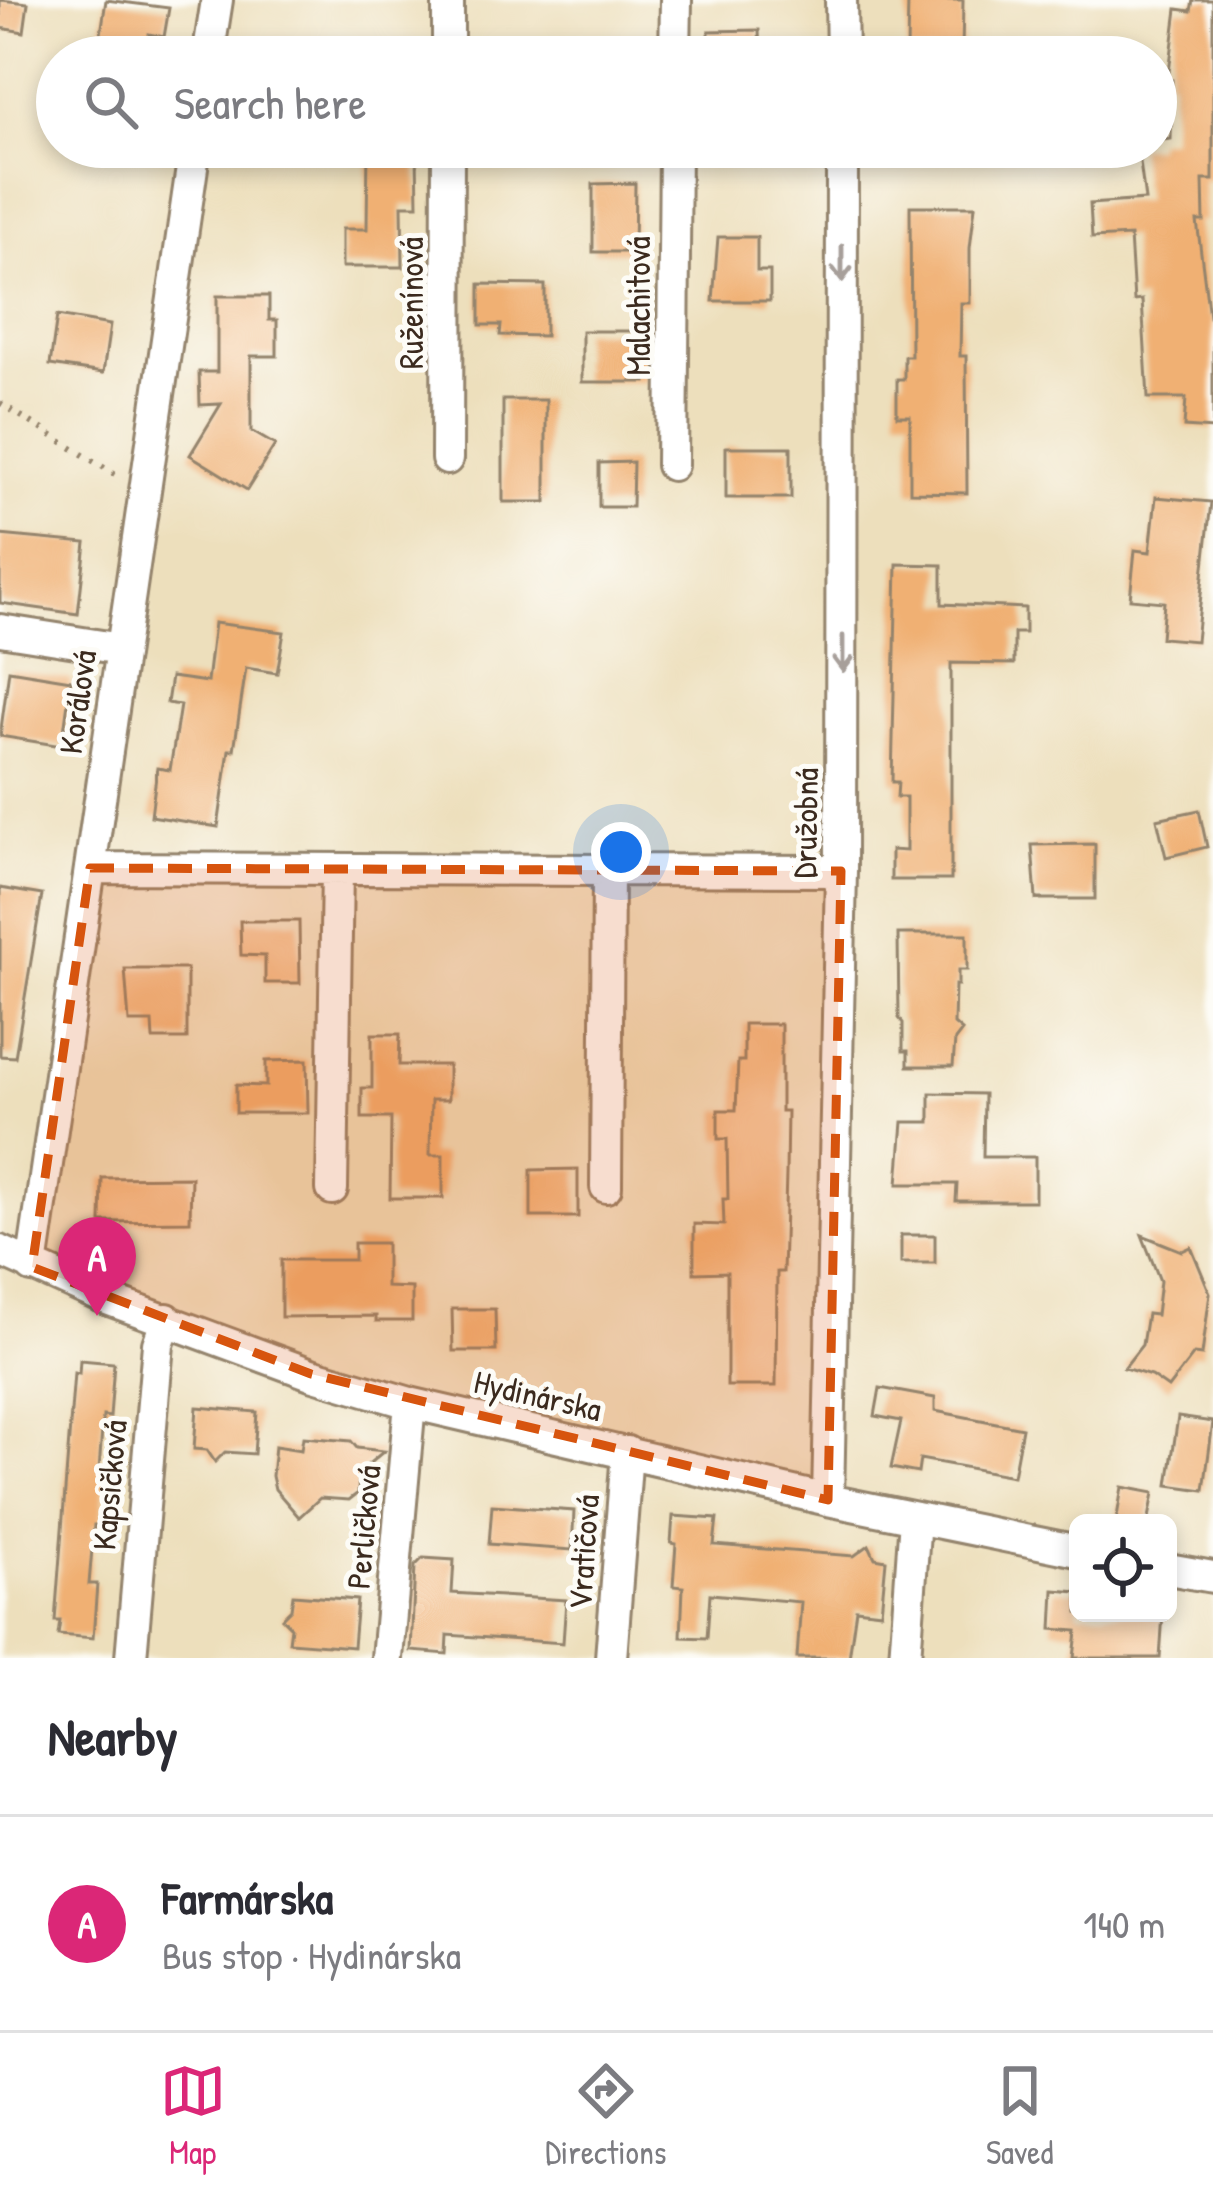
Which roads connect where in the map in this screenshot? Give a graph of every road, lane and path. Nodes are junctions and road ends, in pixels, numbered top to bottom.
1 (217, 0) edge
2 (448, 0) edge
3 (676, 0) edge
4 (842, 0) edge
5 (211, 36) edge
6 (448, 36) edge
7 (675, 36) edge
8 (842, 36) edge
9 (192, 168) edge
10 (448, 168) edge
11 (675, 168) edge
12 (842, 168) edge
13 (0, 403) edge
14 (447, 459) dead end
15 (672, 465) dead end
16 (143, 492) junction
17 (0, 631) edge
18 (121, 649) junction
19 (90, 868) junction
20 (337, 869) junction
21 (608, 869) junction
22 (841, 871) junction
23 (606, 1187) dead end
24 (332, 1189) dead end
25 (0, 1251) edge
26 (32, 1267) junction
27 (167, 1319) junction
28 (410, 1403) junction
29 (627, 1452) junction
30 (828, 1500) junction
31 (915, 1518) junction
32 (1069, 1549) edge
33 (1177, 1570) edge
34 (1213, 1576) edge
35 (130, 1658) edge
36 (387, 1658) edge
37 (611, 1658) edge
38 (905, 1658) edge

1 - 5 street
2 - 6 street
3 - 7 street
4 - 8 street
9 - 16 street, Korálová
10 - 14 street, Ruženínová
11 - 15 street, Malachitová
12 -> 22 street, Družobná
13 - 16 path
16 - 18 street, Korálová
17 - 18 street
18 - 19 street, Korálová
19 - 20 street
19 - 26 street, Korálová
20 - 21 street
20 - 24 street
21 - 22 street
21 - 23 street
22 - 30 street, Družobná
25 - 26 street, Hydinárska
26 - 27 street, Hydinárska
27 - 28 street, Hydinárska
27 - 35 street, Kapsičková
28 - 29 street, Hydinárska
28 - 36 street, Perličková
29 - 30 street, Hydinárska
29 - 37 street, Vratičová
30 - 31 street, Hydinárska
31 - 32 street, Hydinárska
31 - 38 street
33 - 34 street

